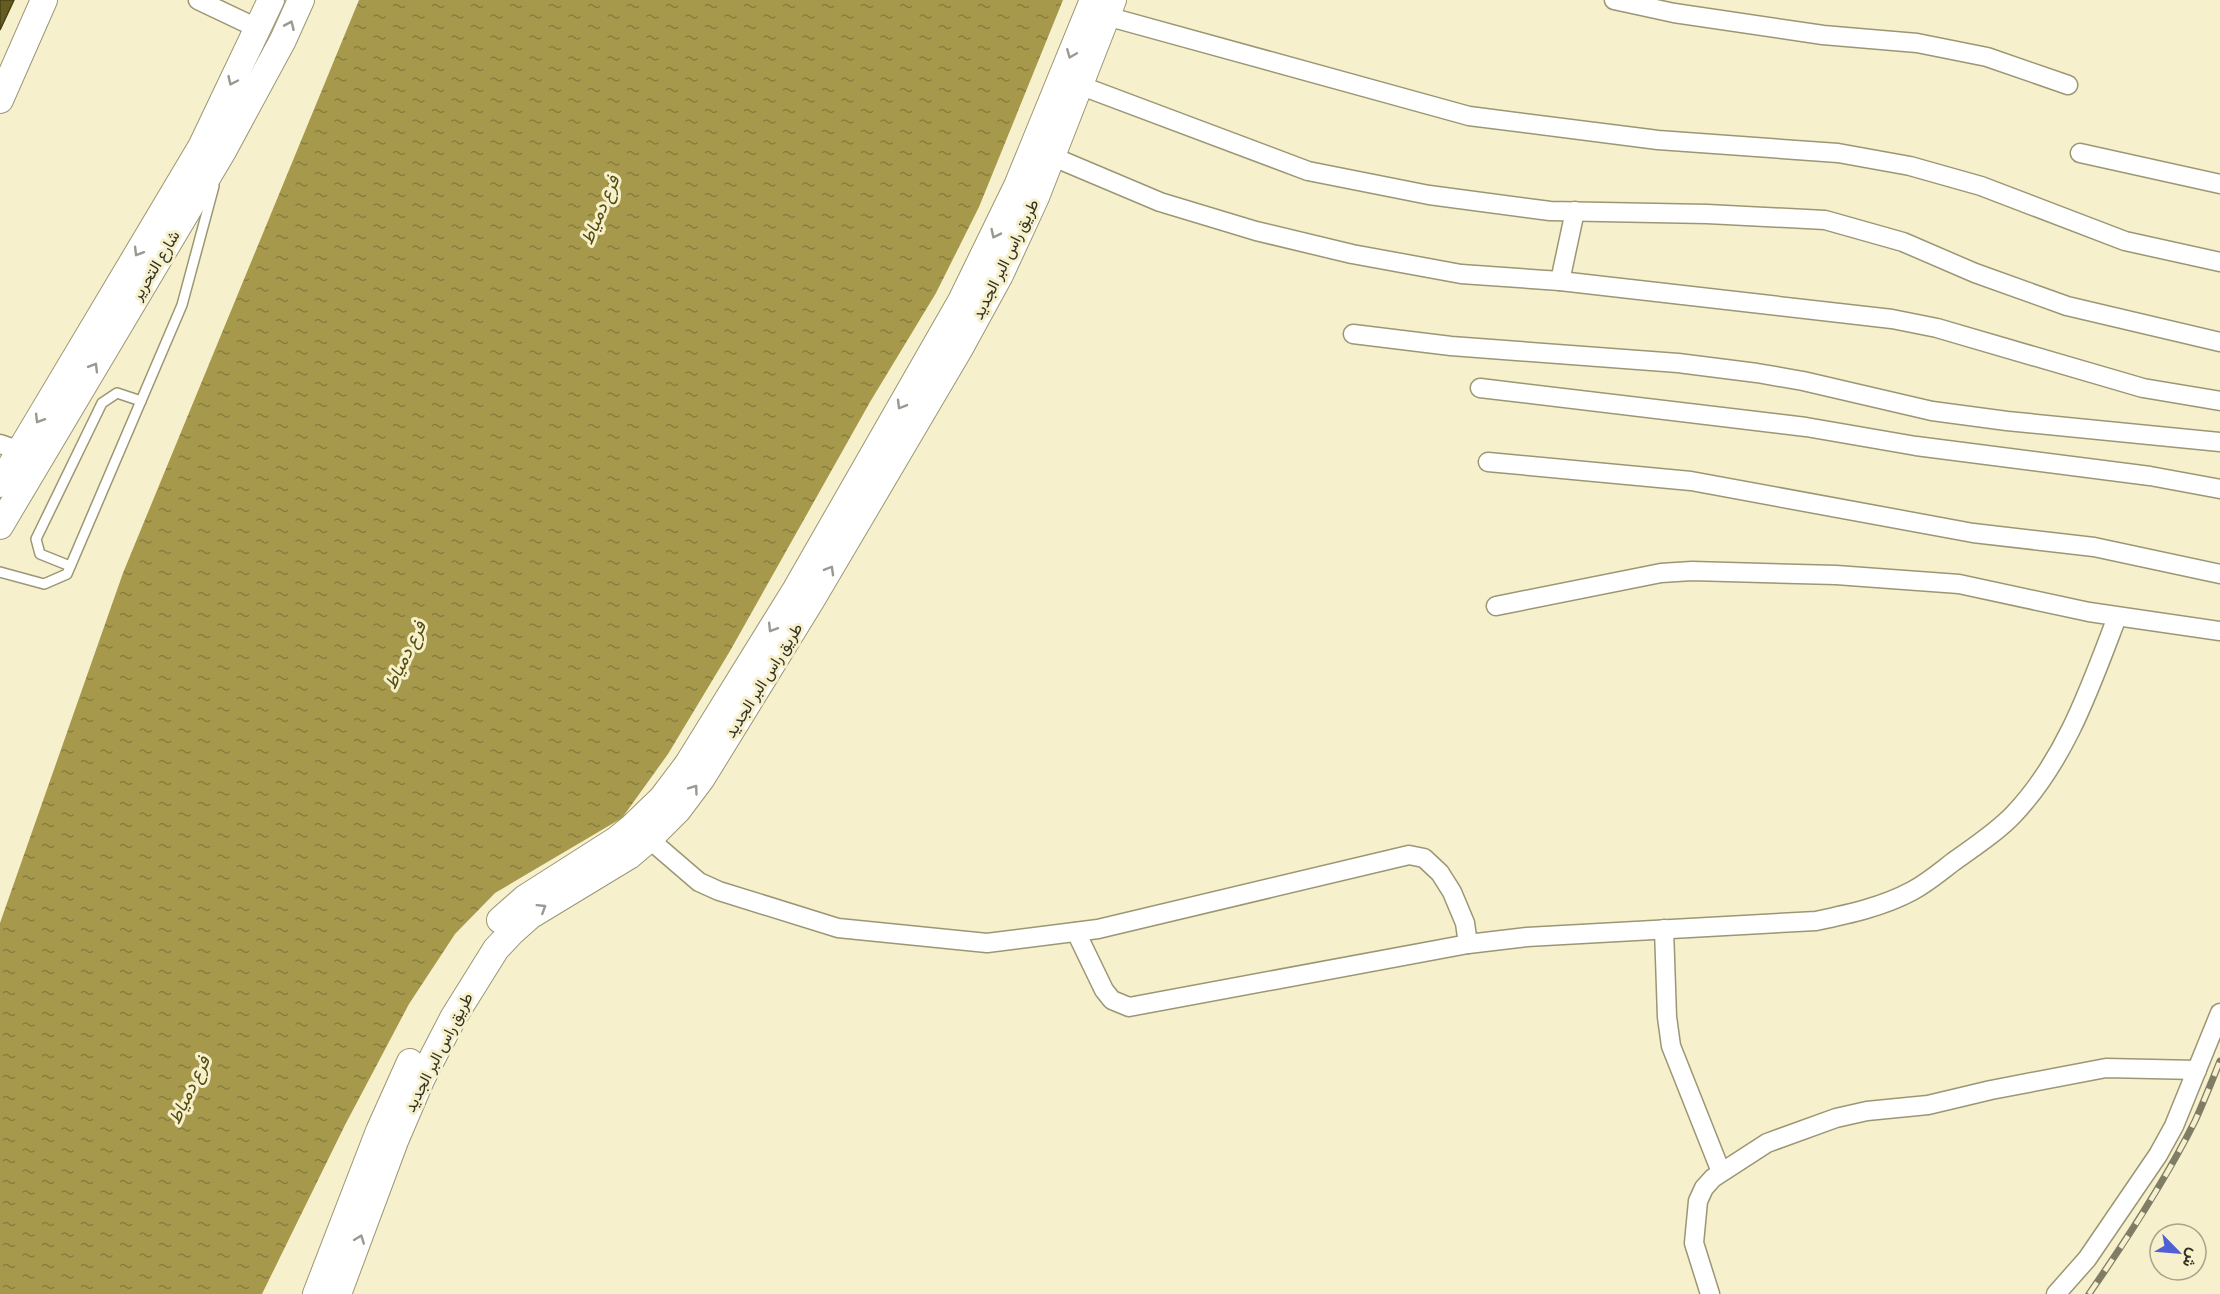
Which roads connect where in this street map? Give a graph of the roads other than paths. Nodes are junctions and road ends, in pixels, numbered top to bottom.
1 (44, 0) edge
2 (198, 0) edge
3 (271, 0) edge
4 (301, 0) edge
5 (1614, 0) edge
6 (1104, 6) edge
7 (257, 28) junction
8 (1079, 85) junction
9 (2068, 85) dead end
10 (0, 100) edge
11 (223, 151) junction
12 (2080, 153) dead end
13 (1051, 156) junction
14 (2220, 184) edge
15 (1575, 211) junction
16 (2220, 262) edge
17 (1560, 281) junction
18 (1353, 334) dead end
19 (2220, 342) edge
20 (1480, 388) dead end
21 (141, 401) junction
22 (2220, 401) edge
23 (2220, 442) edge
24 (10, 448) edge
25 (1488, 462) dead end
26 (0, 484) edge
27 (2220, 489) edge
28 (0, 526) edge
29 (70, 566) junction
30 (0, 573) edge
31 (2220, 574) edge
32 (803, 595) junction
33 (1496, 606) dead end
34 (2117, 617) junction
35 (2220, 631) edge
36 (650, 839) junction
37 (1664, 929) junction
38 (1076, 932) junction
39 (1468, 944) junction
40 (2220, 1013) edge
41 (2197, 1070) junction
42 (1721, 1172) junction
43 (361, 1208) junction
44 (316, 1294) edge
45 (339, 1294) edge
46 (1710, 1294) edge
47 (2056, 1294) edge

1 - 10 main road
2 - 7 street
3 - 7 main road, شارع التحرير
11 -> 4 main road, شارع التحرير
5 - 9 street
6 - 8 main road, طريق راس البر الجديد
6 - 16 street
6 -> 32 main road, طريق راس البر الجديد
7 -> 24 main road, شارع التحرير
8 - 13 main road, طريق راس البر الجديد
8 - 15 street
11 - 21 lane
28 -> 11 main road, شارع التحرير
12 - 14 street
13 - 17 street
32 -> 13 main road, طريق راس البر الجديد
15 - 17 street
15 - 19 street
17 - 22 street
18 - 23 street
20 - 27 street
21 - 29 lane
21 - 29 lane
24 - 26 main road, شارع التحرير
25 - 31 street
29 - 30 lane
36 -> 32 main road, طريق راس البر الجديد
32 -> 43 main road, طريق راس البر الجديد
33 - 34 street
34 - 35 street
34 - 37 street
36 - 38 street
43 -> 36 main road, طريق راس البر الجديد
37 - 39 street
37 - 42 street
38 - 39 street
38 - 39 street
40 - 41 street
41 - 42 street
41 - 47 street
42 - 46 street
43 - 44 main road, طريق راس البر الجديد
45 -> 43 main road, طريق راس البر الجديد

